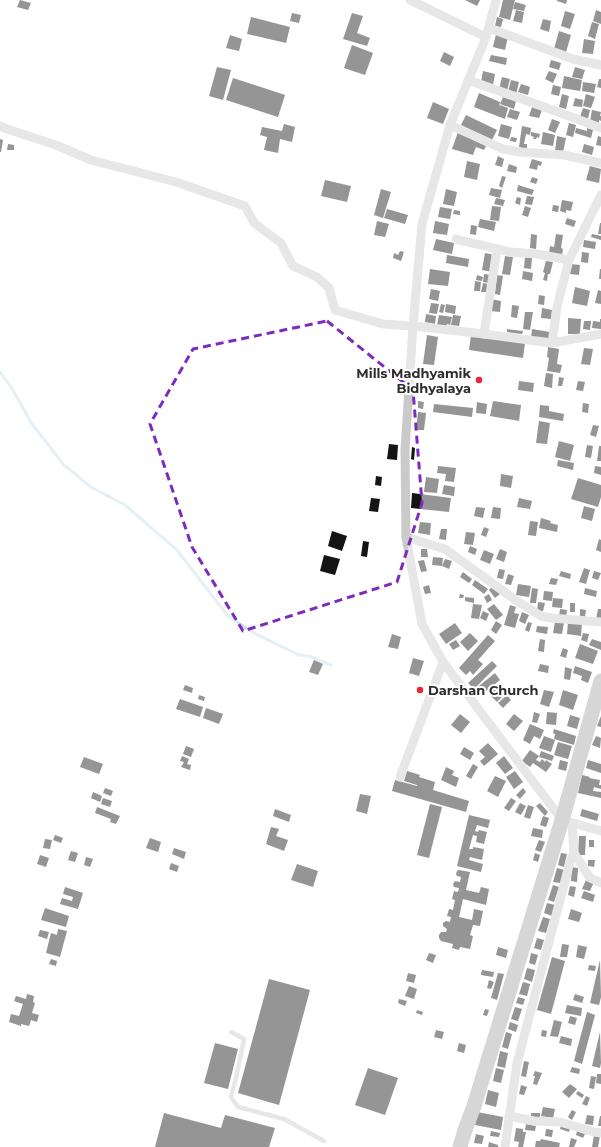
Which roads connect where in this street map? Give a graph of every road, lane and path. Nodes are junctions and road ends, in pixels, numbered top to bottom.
1 (410, 0) edge
2 (496, 0) edge
3 (489, 28) junction
4 (486, 37) junction
5 (601, 65) edge
6 (468, 80) junction
7 (450, 124) junction
8 (0, 126) edge
9 (601, 128) edge
10 (601, 163) edge
11 (601, 195) edge
12 (456, 239) dead end
13 (497, 249) junction
14 (569, 260) junction
15 (413, 326) junction
16 (484, 334) junction
17 (601, 334) edge
18 (552, 344) junction
19 (406, 537) junction
20 (601, 622) edge
21 (444, 662) junction
22 (601, 681) edge
23 (400, 778) dead end
24 (567, 821) junction
25 (601, 831) edge
26 (574, 853) junction
27 (601, 883) edge
28 (231, 1032) dead end
29 (509, 1116) junction
30 (601, 1133) edge
31 (324, 1141) dead end
32 (460, 1147) edge
33 (505, 1147) edge

1 - 4 street
2 - 3 street
3 - 4 street
3 - 5 street
4 - 6 street
6 - 7 street
6 - 9 street
7 - 10 street
7 - 15 street
8 - 15 street
11 - 14 street
12 - 13 street
13 - 14 street
13 - 16 street
14 - 18 street
15 - 16 street
15 - 19 street
16 - 18 street
17 - 18 street
19 - 20 street
19 - 21 street
21 - 23 street
21 - 24 street
22 - 24 main road
24 - 25 street
24 - 26 street
24 - 32 main road
26 - 27 street
26 - 29 street
28 - 31 lane
29 - 30 street
29 - 33 street

